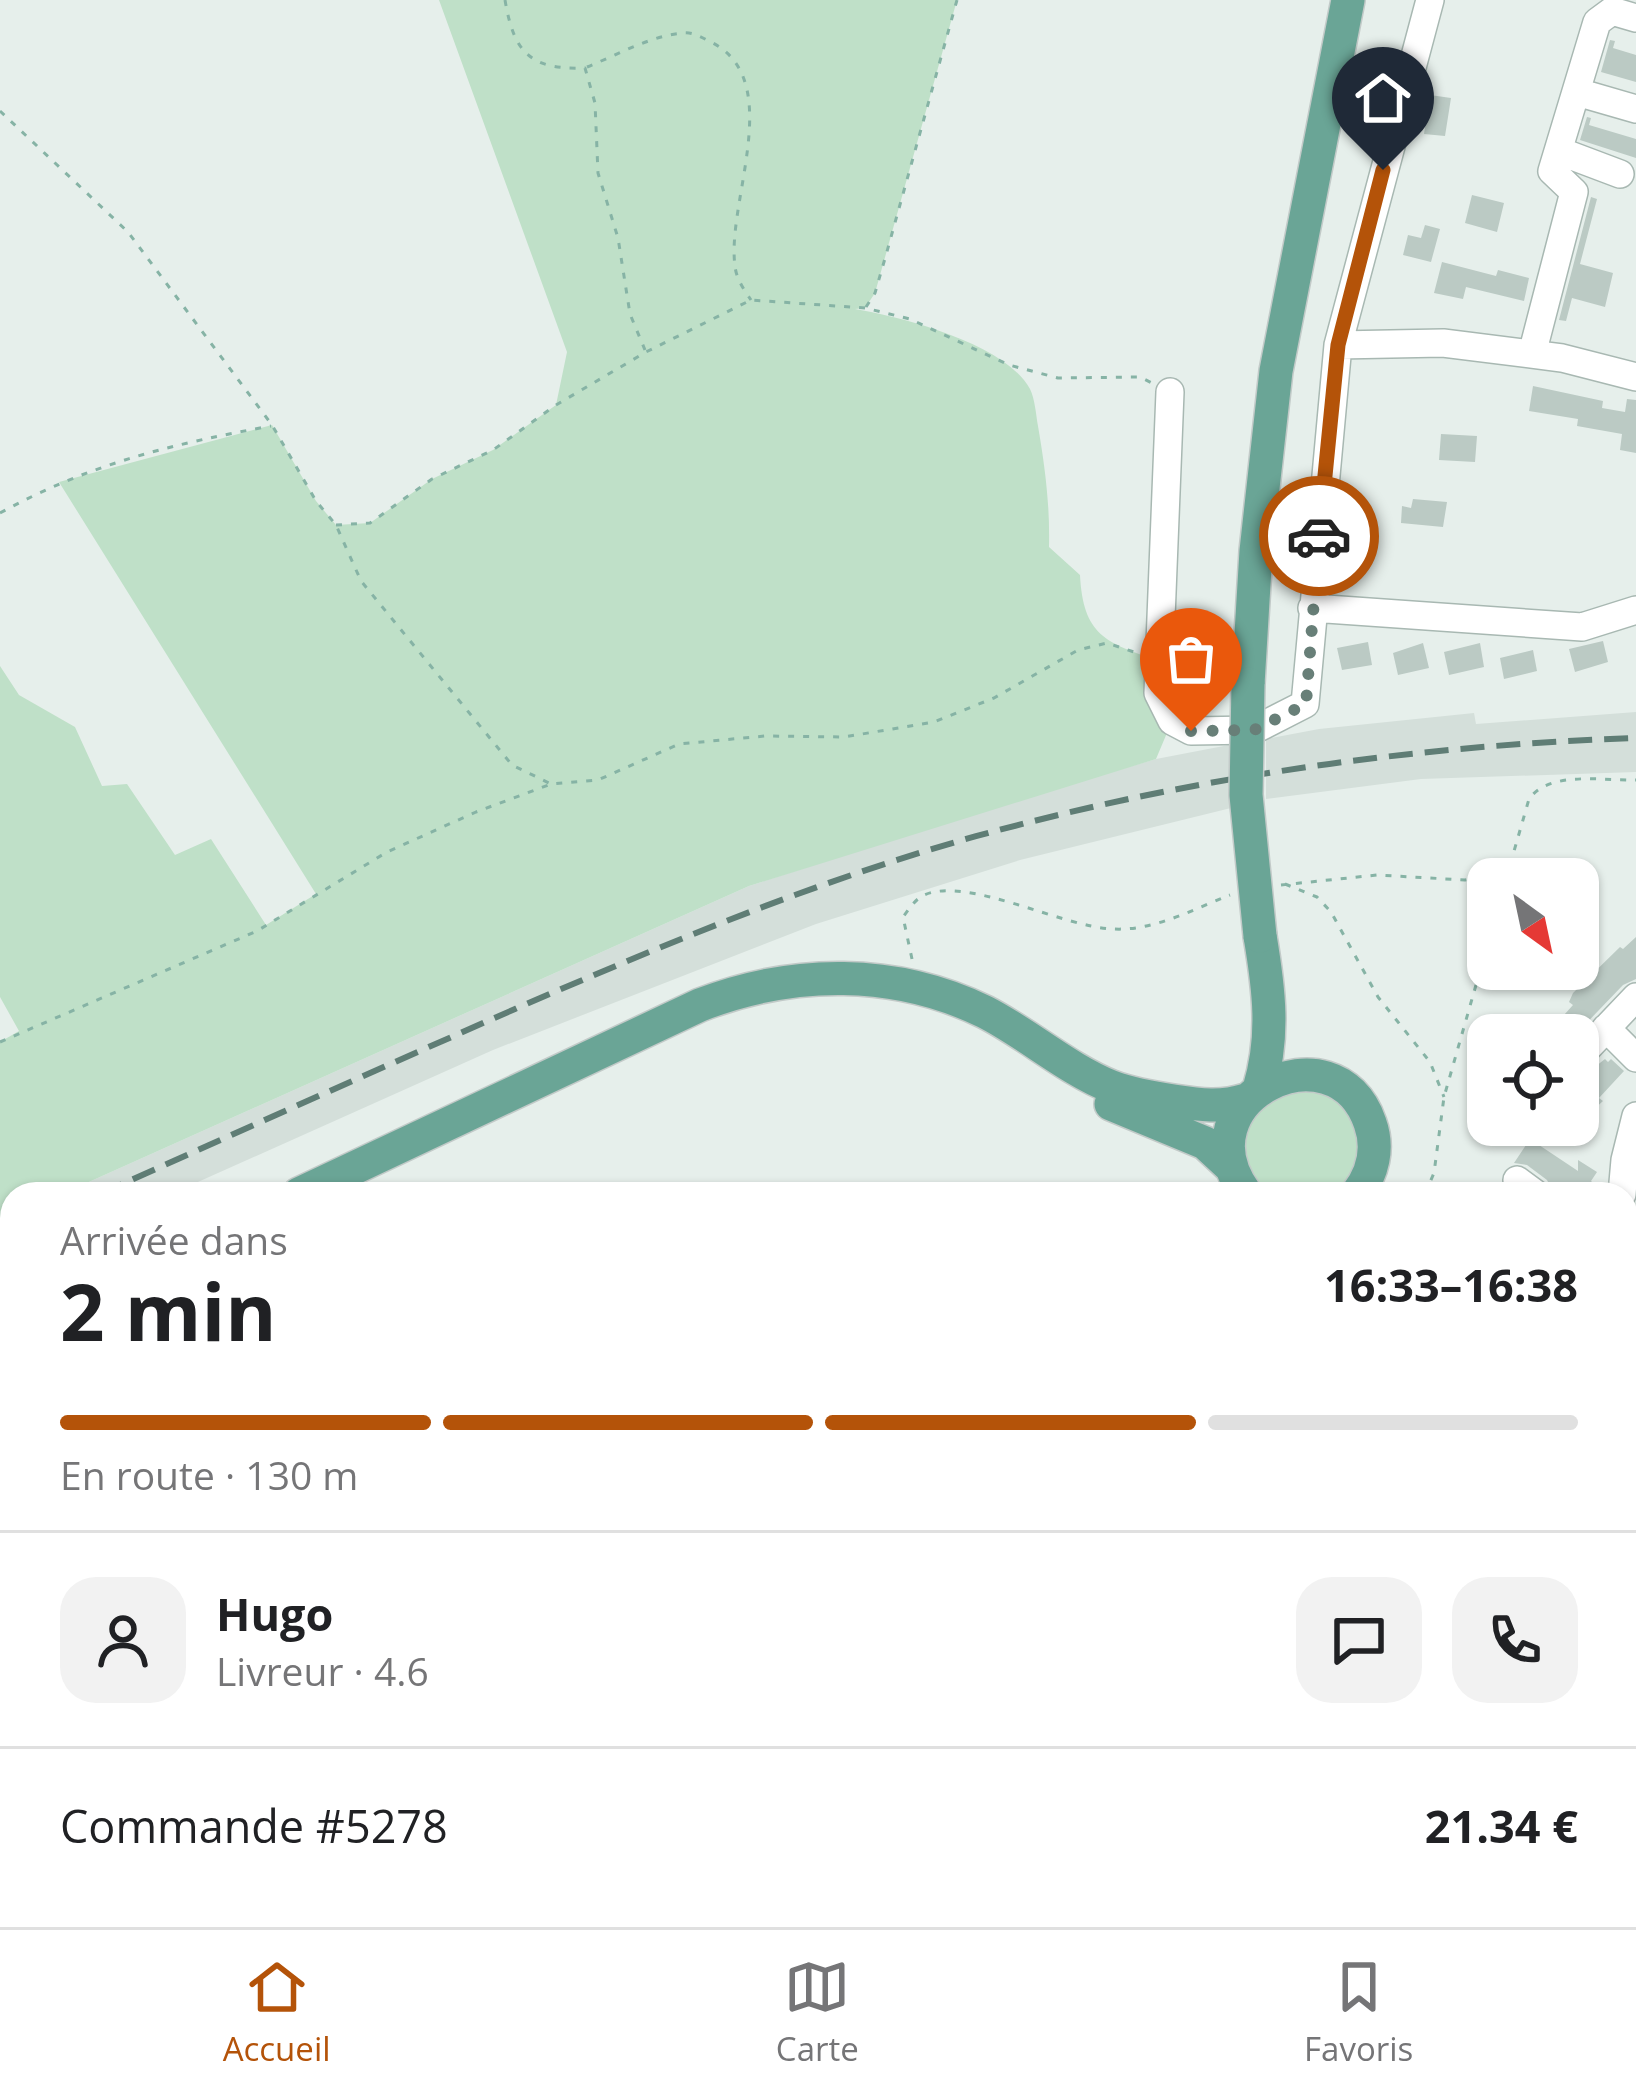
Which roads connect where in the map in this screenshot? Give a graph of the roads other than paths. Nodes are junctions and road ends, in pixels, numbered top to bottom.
1 (1348, 0) edge
2 (1430, 0) edge
3 (1636, 18) edge
4 (1577, 92) junction
5 (1636, 109) edge
6 (1558, 151) junction
7 (1620, 174) dead end
8 (1338, 345) junction
9 (1532, 354) junction
10 (1636, 377) edge
11 (1170, 392) road end
12 (1312, 608) junction
13 (1636, 610) edge
14 (1268, 983) junction
15 (1636, 997) edge
16 (1606, 1028) junction
17 (1599, 1036) edge
18 (1636, 1058) edge
19 (1312, 1076) junction
20 (1252, 1095) junction
21 (1636, 1116) edge
22 (374, 1160) junction
23 (1239, 1181) edge
24 (325, 1182) edge
25 (1365, 1182) edge
26 (1623, 1182) edge

1 - 14 main road, bridge
2 - 8 street
3 - 4 street
4 - 5 street
4 - 6 street
6 - 7 street
6 - 9 street
8 - 9 street
8 - 12 street
9 - 10 street
11 - 12 street
12 - 13 street
14 - 19 main road
14 - 20 main road
15 - 16 street
16 - 17 street
16 - 18 street
19 - 20 main road
19 - 25 main road
20 - 22 main road
20 - 23 main road
21 - 26 street
22 - 23 main road
22 - 24 main road

